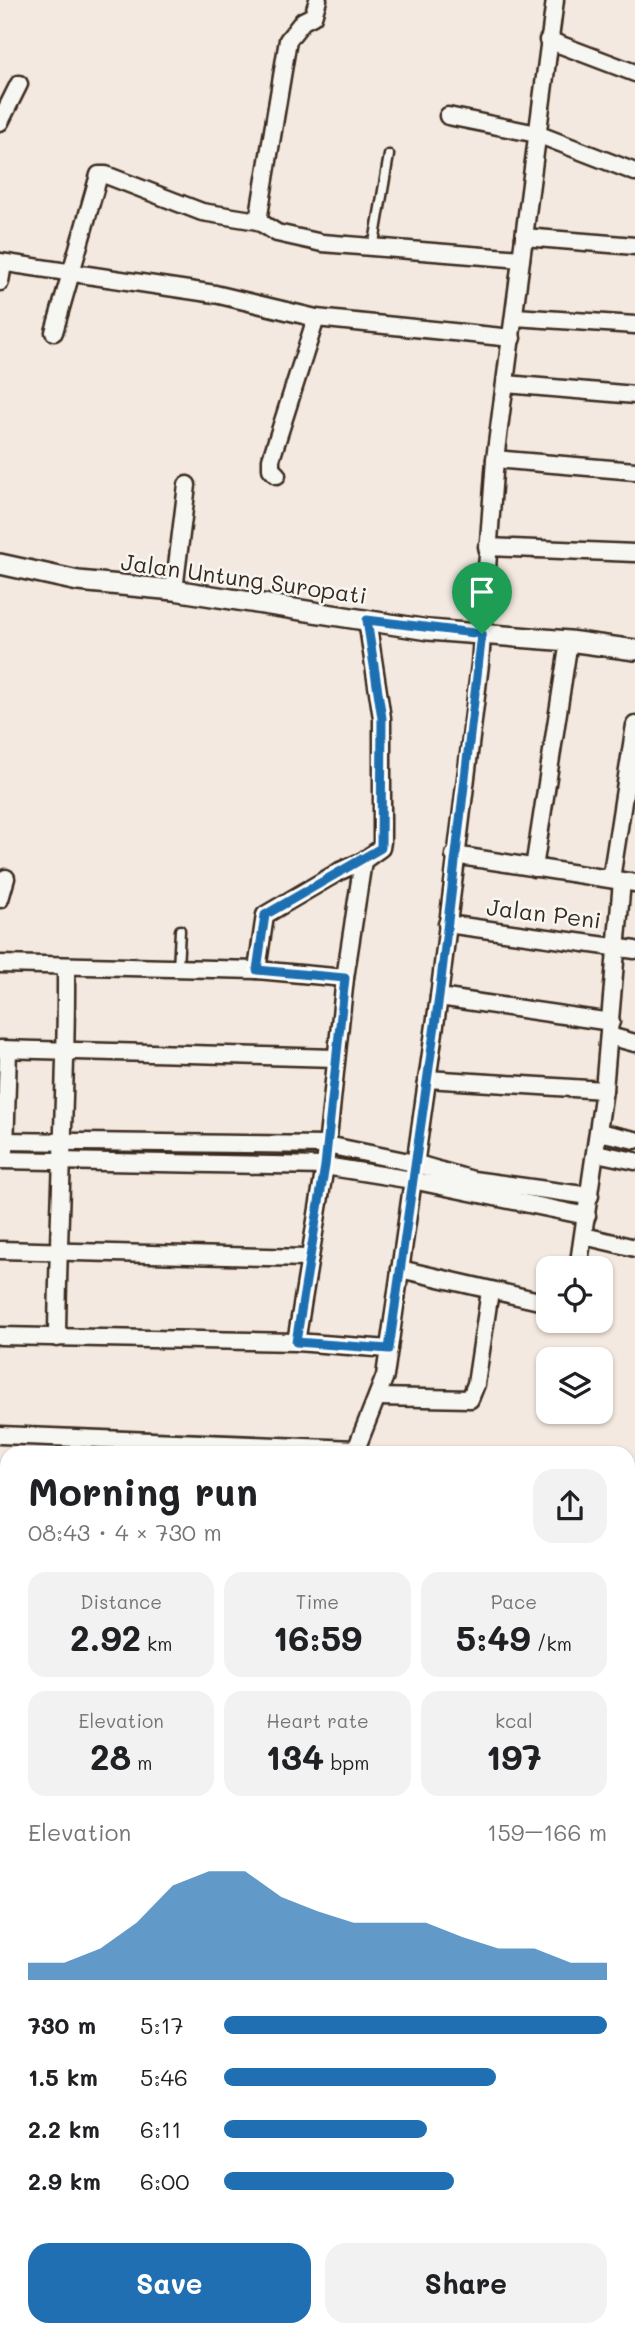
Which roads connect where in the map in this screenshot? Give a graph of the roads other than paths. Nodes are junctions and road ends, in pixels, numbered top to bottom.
1 (555, 0) edge
2 (316, 7) edge
3 (547, 47) junction
4 (635, 73) edge
5 (19, 84) dead end
6 (449, 116) dead end
7 (0, 121) edge
8 (537, 134) junction
9 (389, 155) dead end
10 (635, 172) edge
11 (258, 221) junction
12 (524, 236) junction
13 (635, 246) edge
14 (373, 249) junction
15 (521, 259) junction
16 (2, 263) edge
17 (73, 271) junction
18 (0, 282) edge
19 (514, 317) junction
20 (316, 318) junction
21 (635, 325) edge
22 (54, 332) dead end
23 (512, 338) junction
24 (506, 384) junction
25 (635, 396) edge
26 (495, 459) junction
27 (635, 471) edge
28 (277, 475) dead end
29 (187, 485) dead end
30 (487, 547) junction
31 (635, 553) edge
32 (0, 564) edge
33 (174, 590) junction
34 (367, 620) junction
35 (482, 634) junction
36 (569, 641) junction
37 (635, 650) edge
38 (635, 724) edge
39 (454, 855) junction
40 (363, 861) junction
41 (534, 868) junction
42 (6, 878) dead end
43 (623, 881) edge
44 (0, 899) edge
45 (447, 924) junction
46 (180, 930) dead end
47 (617, 945) junction
48 (635, 950) edge
49 (0, 964) edge
50 (66, 966) junction
51 (178, 969) junction
52 (257, 970) junction
53 (345, 978) junction
54 (439, 997) junction
55 (610, 1029) junction
56 (635, 1043) edge
57 (66, 1049) junction
58 (4, 1050) edge
59 (336, 1058) junction
60 (427, 1079) junction
61 (604, 1090) junction
62 (599, 1132) junction
63 (635, 1140) edge
64 (3, 1141) edge
65 (65, 1142) junction
66 (327, 1145) junction
67 (596, 1153) junction
68 (3, 1161) edge
69 (64, 1161) junction
70 (635, 1161) edge
71 (325, 1166) junction
72 (413, 1171) junction
73 (472, 1187) junction
74 (590, 1196) junction
75 (587, 1216) junction
76 (584, 1236) junction
77 (635, 1248) edge
78 (0, 1250) edge
79 (58, 1251) junction
80 (580, 1256) edge
81 (307, 1258) junction
82 (400, 1269) junction
83 (490, 1291) junction
84 (536, 1301) edge
85 (0, 1336) edge
86 (57, 1338) junction
87 (296, 1342) junction
88 (389, 1349) junction
89 (378, 1397) junction
90 (0, 1435) edge
91 (192, 1446) edge
92 (358, 1446) edge

1 - 3 street
2 - 11 street
3 - 4 street
3 - 8 street
5 - 7 street
6 - 8 street
8 - 10 street
8 - 12 street
9 - 14 lane
11 - 14 street
11 - 17 street
12 - 13 street
12 - 15 street
14 - 15 street
15 - 19 street
16 - 17 street
16 - 18 street
17 - 20 street
17 - 22 street
19 - 21 street
19 - 23 street
20 - 23 street
20 - 28 street
23 - 24 street
24 - 25 street
24 - 26 street
26 - 27 street
26 - 30 street
29 - 33 street
30 - 31 street
30 - 35 street
32 - 33 street, Jalan Untung Suropati
33 - 34 street, Jalan Untung Suropati
34 - 35 street, Jalan Untung Suropati
34 - 40 street
35 - 36 street, Jalan Untung Suropati
35 - 39 street
36 - 37 street, Jalan Untung Suropati
36 - 41 street
38 - 43 street
39 - 41 street
39 - 45 street
40 - 52 street
40 - 53 street
41 - 43 street
42 - 44 street
43 - 47 street
45 - 47 street, Jalan Peni
45 - 54 street
46 - 51 lane
47 - 48 street, Jalan Peni
47 - 55 street
49 - 50 street
50 - 51 street
50 - 57 street
51 - 52 street
52 - 53 street
53 - 59 street
54 - 55 street
54 - 60 street
55 - 56 street
55 - 61 street
57 - 58 street
57 - 59 street
57 - 65 street
58 - 64 street
59 - 66 street
60 - 61 street
60 - 72 street
61 - 62 street
62 - 63 street
62 - 67 street
64 - 65 street
64 - 68 street
65 - 66 street
65 - 69 street
66 - 71 street
66 - 72 street
67 - 70 street
67 - 74 street
68 - 69 street
69 - 71 street
69 - 79 street
71 - 72 street
71 - 81 street
72 - 73 street
72 - 82 street
73 - 74 street
73 - 75 street
74 - 75 street
75 - 76 street
76 - 77 street
76 - 80 street
78 - 79 street
79 - 81 street
79 - 86 street
81 - 87 street
82 - 83 street
82 - 88 street
83 - 84 street
83 - 89 street
85 - 86 street
86 - 87 street
87 - 88 street
88 - 89 street
89 - 92 street
90 - 91 street

